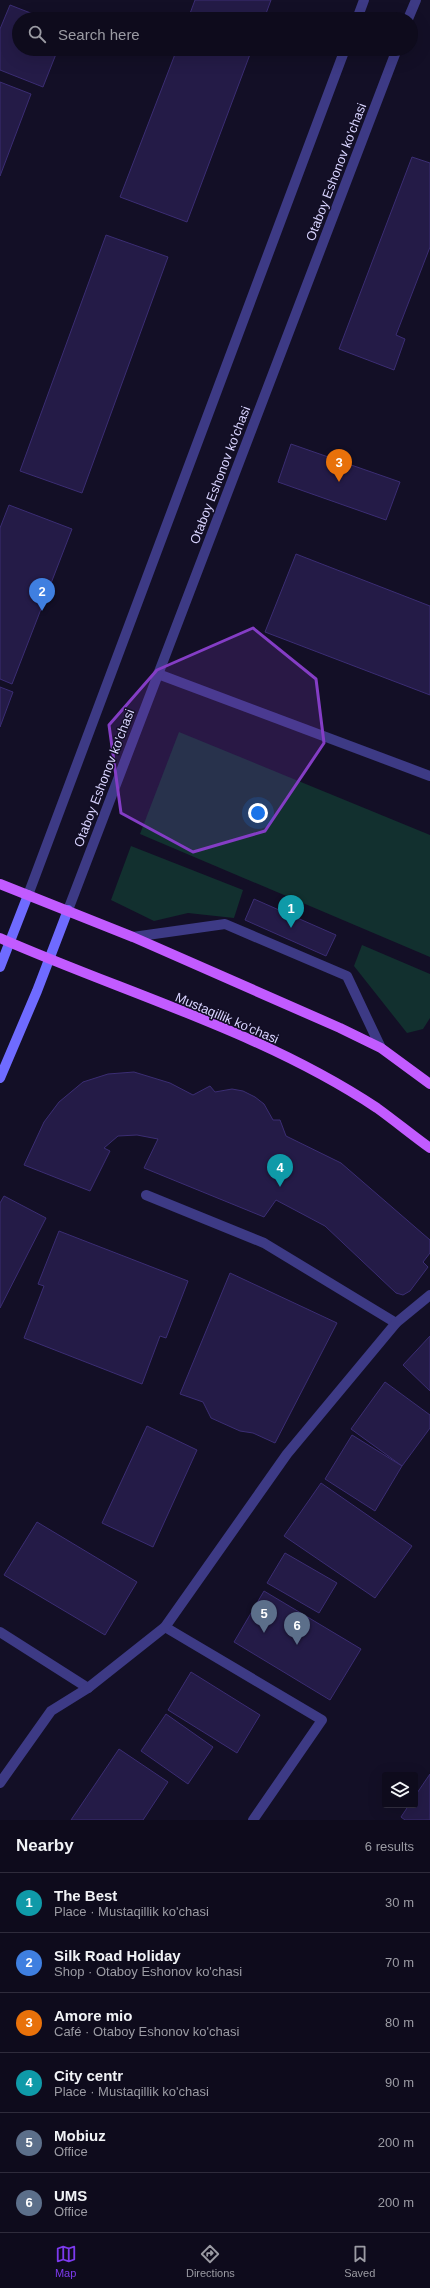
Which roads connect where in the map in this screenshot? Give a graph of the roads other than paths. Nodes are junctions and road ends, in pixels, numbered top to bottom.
1 (364, 0) edge
2 (416, 0) edge
3 (360, 12) edge
4 (411, 12) edge
5 (342, 56) edge
6 (394, 56) edge
7 (158, 674) junction
8 (430, 776) edge
9 (0, 884) edge
10 (28, 895) junction
11 (68, 910) junction
12 (0, 938) edge
13 (133, 938) junction
14 (10, 943) junction
15 (50, 959) junction
16 (0, 966) edge
17 (381, 1048) junction
18 (0, 1078) edge
19 (430, 1084) edge
20 (430, 1148) edge
21 (146, 1195) dead end
22 (430, 1294) edge
23 (396, 1323) junction
24 (165, 1627) junction
25 (0, 1632) edge
26 (88, 1688) junction
27 (0, 1783) edge
28 (253, 1820) edge

1 - 3 street
2 - 4 street
5 - 10 street
6 - 7 street, Otaboy Eshonov ko'chasi
7 - 8 street
7 - 11 street, Otaboy Eshonov ko'chasi
9 - 10 main road
10 - 11 main road
10 - 14 main road
11 - 13 main road
11 - 15 main road
12 - 14 main road, Mustaqillik ko'chasi
13 - 17 main road
13 - 17 street
14 - 15 main road, Mustaqillik ko'chasi
14 - 16 main road
15 - 18 main road
15 - 20 main road, Mustaqillik ko'chasi
17 - 19 main road
21 - 23 street
22 - 23 street
23 - 24 street
24 - 26 street
24 - 28 street
25 - 26 street
26 - 27 street

